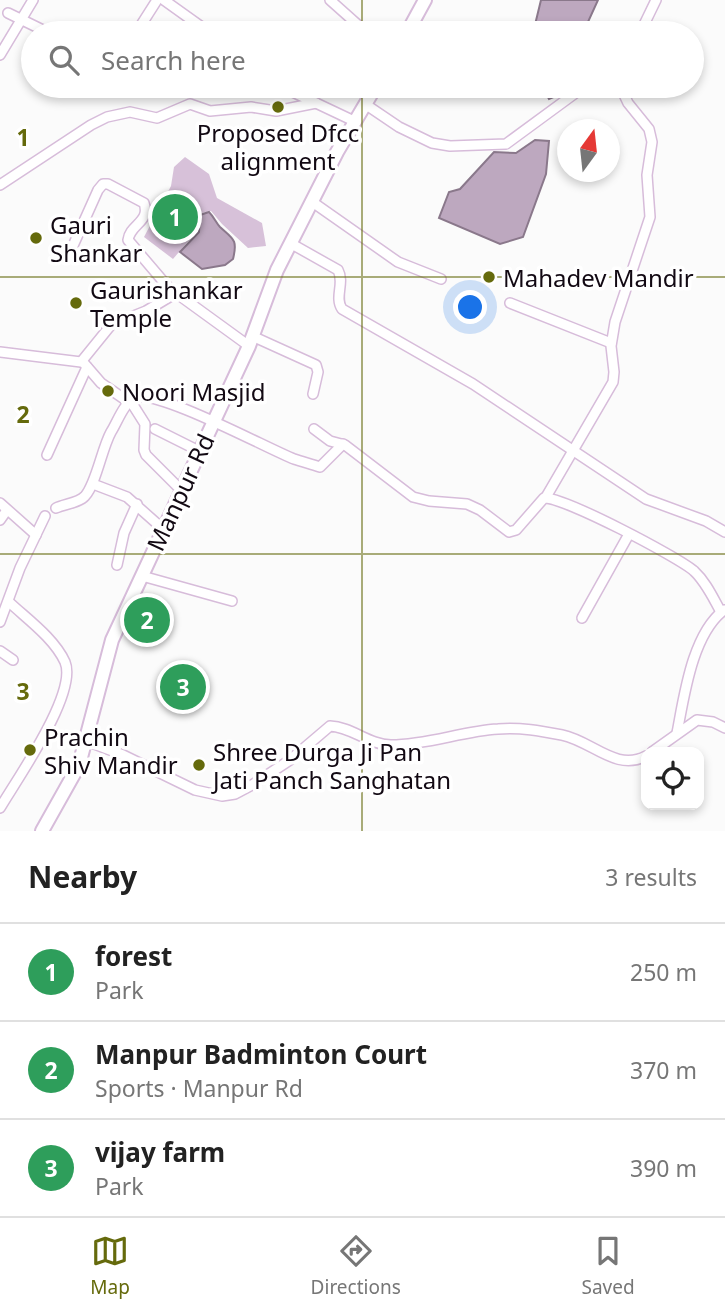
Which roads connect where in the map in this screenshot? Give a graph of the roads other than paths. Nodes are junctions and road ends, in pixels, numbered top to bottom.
1 (33, 0) edge
2 (163, 0) edge
3 (330, 0) edge
4 (425, 0) edge
5 (656, 0) edge
6 (8, 13) dead end
7 (20, 18) junction
8 (26, 21) edge
9 (146, 21) edge
10 (192, 21) edge
11 (354, 21) edge
12 (414, 21) edge
13 (646, 21) edge
14 (0, 55) edge
15 (305, 98) edge
16 (369, 98) edge
17 (569, 98) edge
18 (626, 98) edge
19 (316, 103) junction
20 (365, 104) junction
21 (354, 121) junction
22 (0, 185) edge
23 (311, 201) junction
24 (290, 243) junction
25 (72, 248) dead end
26 (441, 279) dead end
27 (174, 293) junction
28 (510, 303) dead end
29 (251, 341) junction
30 (611, 343) junction
31 (0, 352) edge
32 (84, 364) junction
33 (313, 394) dead end
34 (131, 402) junction
35 (213, 421) junction
36 (155, 429) dead end
37 (314, 429) dead end
38 (343, 444) junction
39 (199, 451) junction
40 (574, 451) junction
41 (47, 455) dead end
42 (93, 484) junction
43 (181, 490) junction
44 (546, 497) junction
45 (137, 504) junction
46 (3, 506) edge
47 (56, 509) dead end
48 (45, 516) dead end
49 (0, 520) edge
50 (163, 530) junction
51 (725, 532) edge
52 (629, 534) junction
53 (36, 535) junction
54 (117, 565) dead end
55 (142, 576) junction
56 (232, 601) dead end
57 (9, 602) junction
58 (723, 610) edge
59 (582, 618) dead end
60 (0, 622) edge
61 (0, 651) edge
62 (13, 660) dead end
63 (725, 728) edge
64 (677, 733) junction
65 (86, 741) junction
66 (659, 747) edge
67 (641, 758) edge
68 (2, 802) edge
69 (42, 831) edge

1 - 7 street
2 - 9 street
2 - 10 street
3 - 11 street
4 - 12 main road
5 - 13 street
6 - 7 street
7 - 8 street
7 - 14 street
15 - 19 street
16 - 20 main road, Manpur Rd
17 - 20 street
18 - 30 street
19 - 21 street
19 - 22 street
20 - 21 main road, Manpur Rd
21 - 23 main road, Manpur Rd
23 - 24 main road, Manpur Rd
23 - 26 street
24 - 29 main road, Manpur Rd
24 - 40 street
25 - 27 street
27 - 29 street
27 - 32 street
28 - 30 street
29 - 33 street
29 - 35 main road, Manpur Rd
30 - 40 street
31 - 32 street
32 - 34 street
32 - 41 street
34 - 35 street
34 - 42 street
34 - 43 street
35 - 38 street
35 - 39 main road, Manpur Rd
36 - 39 street
37 - 38 street
38 - 44 street
39 - 43 main road, Manpur Rd
40 - 44 street
40 - 51 street
42 - 45 street
42 - 47 street
43 - 50 main road, Manpur Rd
44 - 52 street
45 - 50 street
45 - 54 street
46 - 49 street
46 - 53 street
48 - 53 street
50 - 55 main road, Manpur Rd
52 - 58 street
52 - 59 street
53 - 57 street
55 - 56 street
55 - 65 main road, Manpur Rd
57 - 60 street
57 - 68 street
58 - 64 street
61 - 62 street
63 - 64 street
64 - 66 street
65 - 67 street
65 - 69 main road, Manpur Rd

